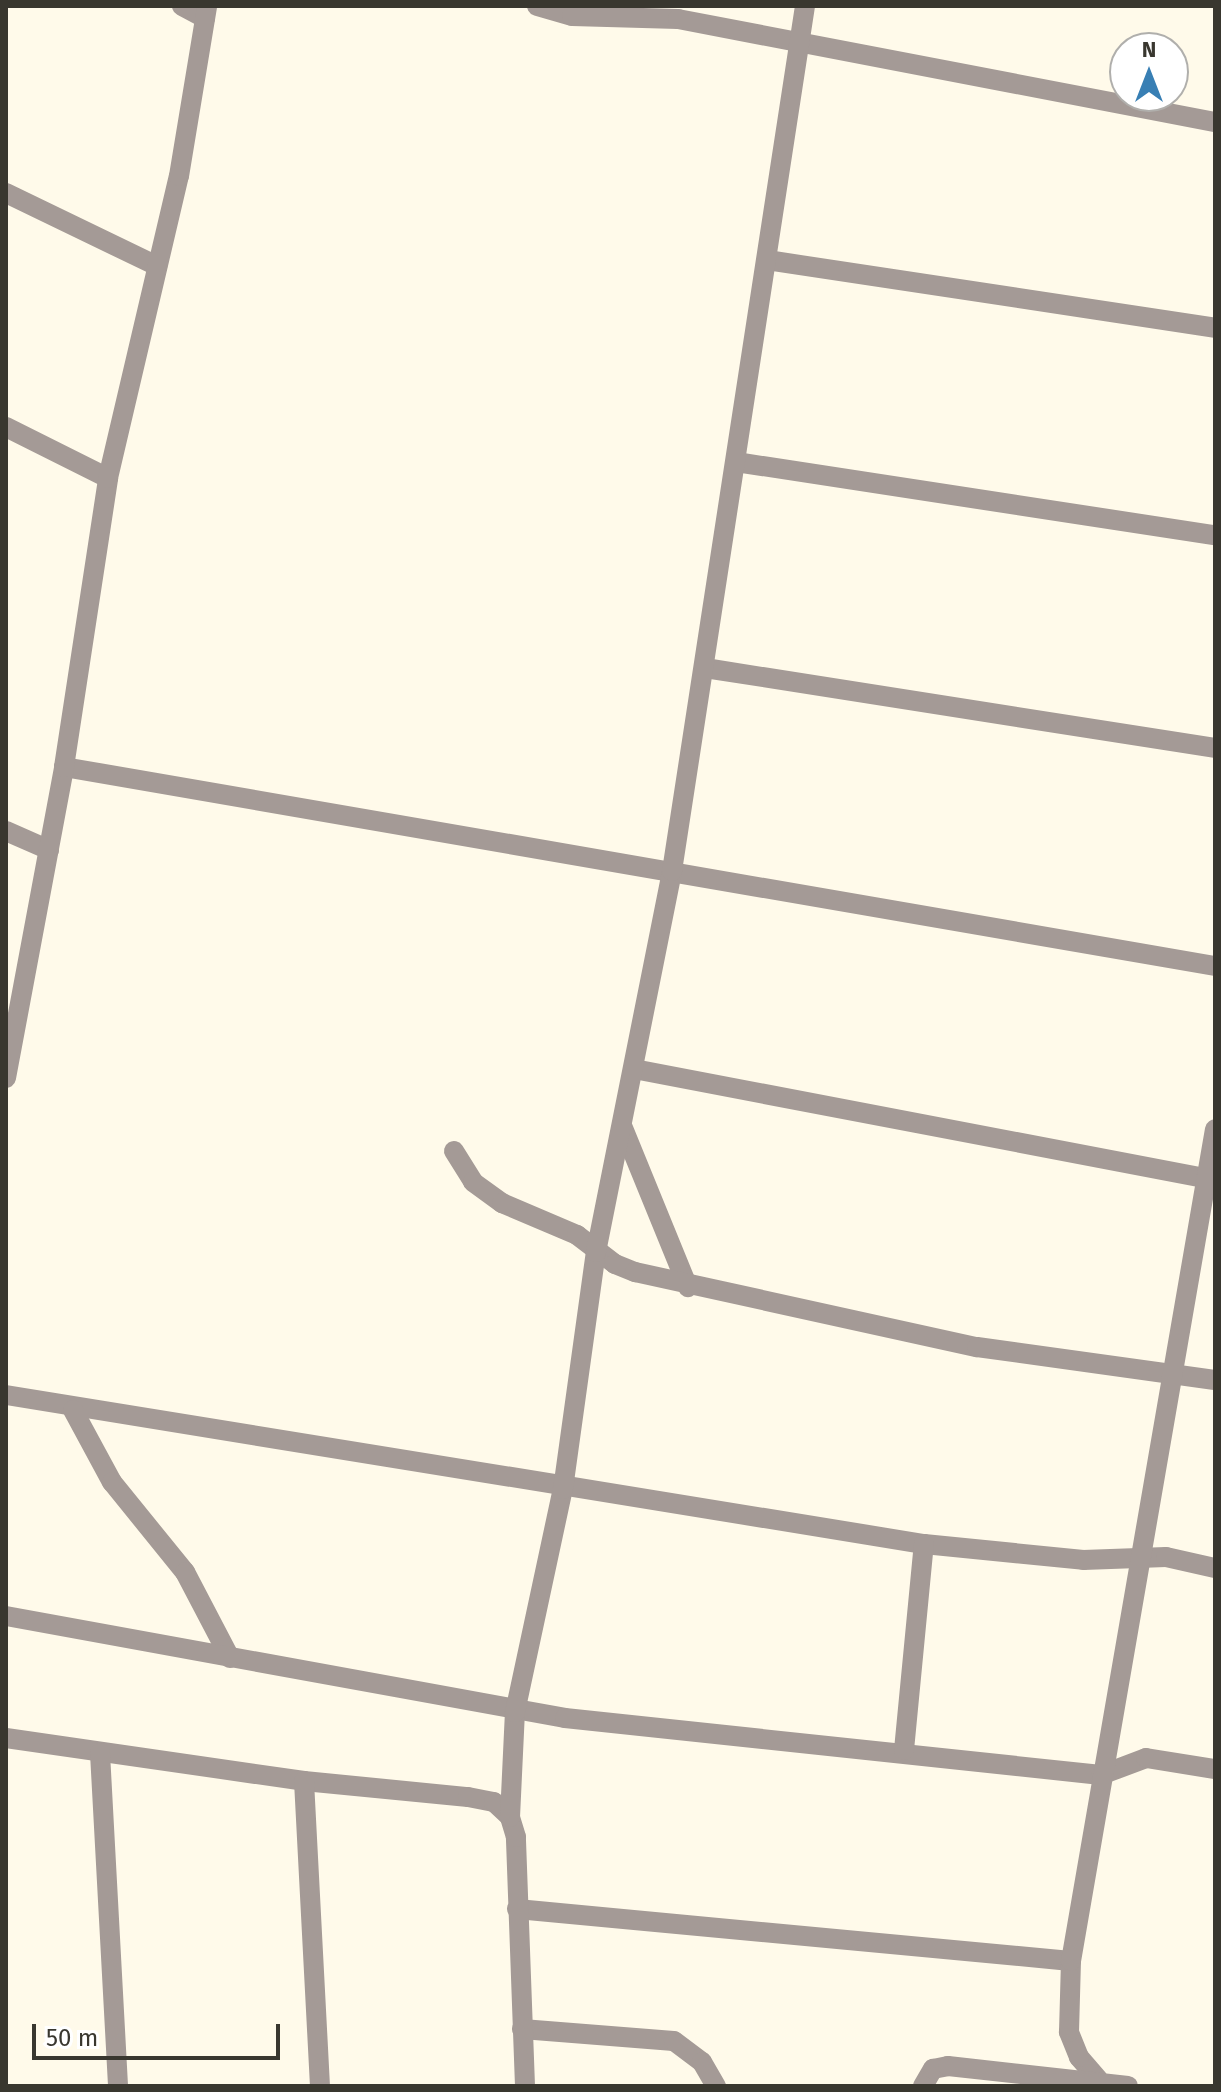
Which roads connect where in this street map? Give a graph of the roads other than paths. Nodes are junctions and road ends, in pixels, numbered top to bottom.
1 (182, 6) edge
2 (537, 6) edge
3 (805, 6) edge
4 (206, 12) edge
5 (800, 41) junction
6 (1215, 122) edge
7 (6, 193) edge
8 (767, 260) junction
9 (157, 266) junction
10 (1215, 328) edge
11 (6, 427) edge
12 (736, 462) junction
13 (108, 478) junction
14 (1215, 535) edge
15 (705, 668) junction
16 (1215, 748) edge
17 (64, 767) junction
18 (6, 831) edge
19 (49, 850) junction
20 (672, 871) junction
21 (1215, 966) edge
22 (9, 1046) edge
23 (634, 1069) junction
24 (6, 1078) edge
25 (623, 1128) junction
26 (1215, 1129) edge
27 (454, 1151) dead end
28 (1211, 1179) edge
29 (596, 1252) junction
30 (688, 1287) junction
31 (1175, 1372) junction
32 (1215, 1380) edge
33 (6, 1395) edge
34 (73, 1410) junction
35 (563, 1489) junction
36 (924, 1544) junction
37 (1139, 1555) junction
38 (1215, 1568) edge
39 (6, 1616) edge
40 (230, 1658) junction
41 (515, 1712) junction
42 (6, 1738) edge
43 (904, 1750) junction
44 (100, 1753) junction
45 (1215, 1769) edge
46 (1101, 1775) junction
47 (304, 1781) junction
48 (510, 1817) junction
49 (517, 1909) junction
50 (1071, 1961) junction
51 (522, 2029) junction
52 (1098, 2079) junction
53 (118, 2086) edge
54 (320, 2086) edge
55 (525, 2086) edge
56 (716, 2086) edge
57 (923, 2086) edge
58 (1128, 2086) edge

1 - 4 street
2 - 5 street
3 - 5 street
4 - 9 street
5 - 6 street
5 - 8 street
7 - 9 street
8 - 10 street
8 - 12 street
9 - 13 street
11 - 13 street
12 - 14 street
12 - 15 street
13 - 17 street
15 - 16 street
15 - 20 street
17 - 19 street
17 - 20 street
18 - 19 street
19 - 22 street
20 - 21 street
20 - 23 street
22 - 24 street
23 - 25 street
23 - 28 street
25 - 29 street
25 - 30 street
26 - 28 street
27 - 29 street
28 - 31 street
29 - 30 street
29 - 35 street
30 - 31 street
31 - 32 street
31 - 37 street
33 - 34 street
34 - 35 street
34 - 40 street
35 - 36 street
35 - 41 street
36 - 37 street
36 - 43 street
37 - 38 street
37 - 46 street
39 - 40 street
40 - 41 street
41 - 43 street
41 - 48 street
42 - 44 street
43 - 46 street
44 - 47 street
44 - 53 street
45 - 46 street
46 - 50 street
47 - 48 street
47 - 54 street
48 - 49 street
49 - 50 street
49 - 51 street
50 - 52 street
51 - 55 street
51 - 56 street
52 - 57 street
52 - 58 street

